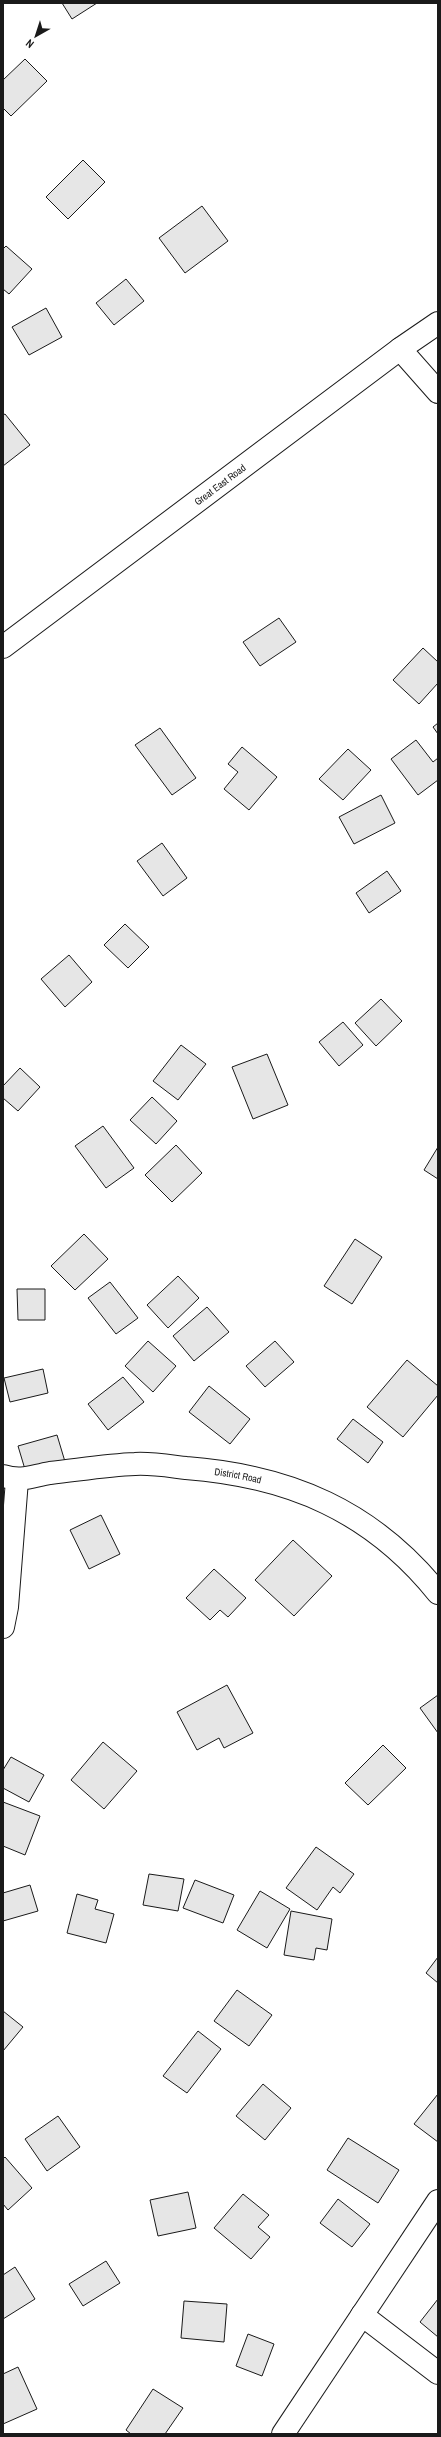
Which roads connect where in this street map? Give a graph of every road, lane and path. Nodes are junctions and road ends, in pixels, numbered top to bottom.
1 (438, 323) edge
2 (400, 349) junction
3 (438, 392) edge
4 (3, 647) edge
5 (10, 1478) edge
6 (438, 1593) edge
7 (3, 1627) edge
8 (438, 2201) edge
9 (362, 2315) junction
10 (438, 2373) edge
11 (283, 2434) edge

1 - 2 main road, Great East Road
2 - 3 main road
2 - 4 main road, Great East Road
5 - 6 main road, District Road
5 - 7 main road
8 - 9 main road
9 - 10 main road
9 - 11 main road

